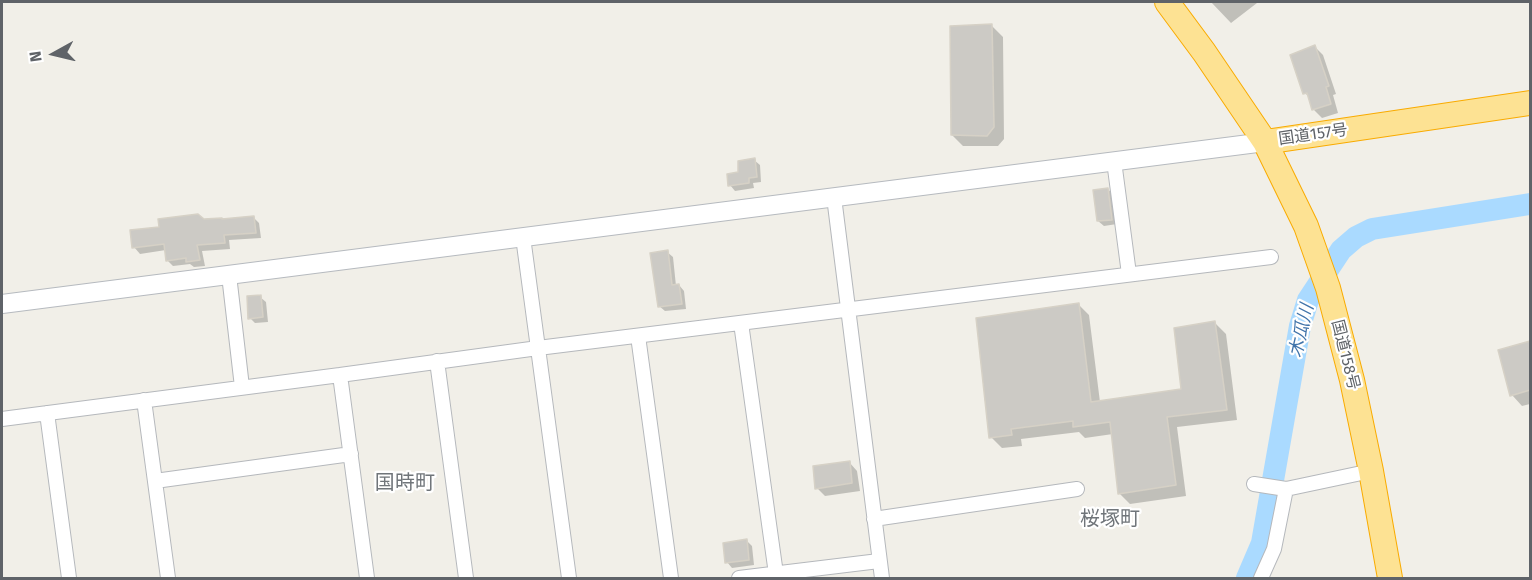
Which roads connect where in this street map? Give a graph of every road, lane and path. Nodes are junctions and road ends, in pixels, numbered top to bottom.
1 (1167, 2) edge
2 (1530, 103) edge
3 (1265, 142) junction
4 (1114, 161) junction
5 (834, 197) junction
6 (523, 237) junction
7 (1271, 257) dead end
8 (1129, 274) junction
9 (229, 275) junction
10 (2, 304) edge
11 (848, 309) junction
12 (741, 323) junction
13 (638, 336) junction
14 (538, 348) junction
15 (437, 361) junction
16 (340, 375) junction
17 (242, 387) junction
18 (144, 400) junction
19 (47, 413) junction
20 (2, 419) edge
21 (351, 454) junction
22 (1371, 471) junction
23 (155, 481) junction
24 (1257, 485) dead end
25 (1282, 488) junction
26 (1077, 489) dead end
27 (874, 519) junction
28 (879, 561) junction
29 (776, 574) junction
30 (69, 579) edge
31 (168, 579) edge
32 (368, 579) edge
33 (466, 579) edge
34 (569, 579) edge
35 (671, 579) edge
36 (739, 579) edge
37 (882, 579) edge
38 (1261, 579) edge
39 (1390, 579) edge

1 - 3 highway, 国道157号
2 - 3 highway, 国道157号
3 - 4 street
3 - 22 highway, 国道158号
4 - 5 street
4 - 8 street
5 - 6 street
5 - 11 street
6 - 9 street
6 - 14 street
7 - 8 street
8 - 11 street
9 - 10 street
9 - 17 street
11 - 12 street
11 - 27 street
12 - 13 street
12 - 29 street
13 - 14 street
13 - 35 street
14 - 15 street
14 - 34 street
15 - 16 street
15 - 33 street
16 - 17 street
16 - 21 street
17 - 18 street
18 - 19 street
18 - 23 street
19 - 20 street
19 - 30 street
21 - 23 street
21 - 32 street
22 - 25 street
22 - 39 highway, 国道158号
23 - 31 street
24 - 25 street
25 - 38 street
26 - 27 street
27 - 28 street
28 - 29 street
28 - 37 street
29 - 36 street

